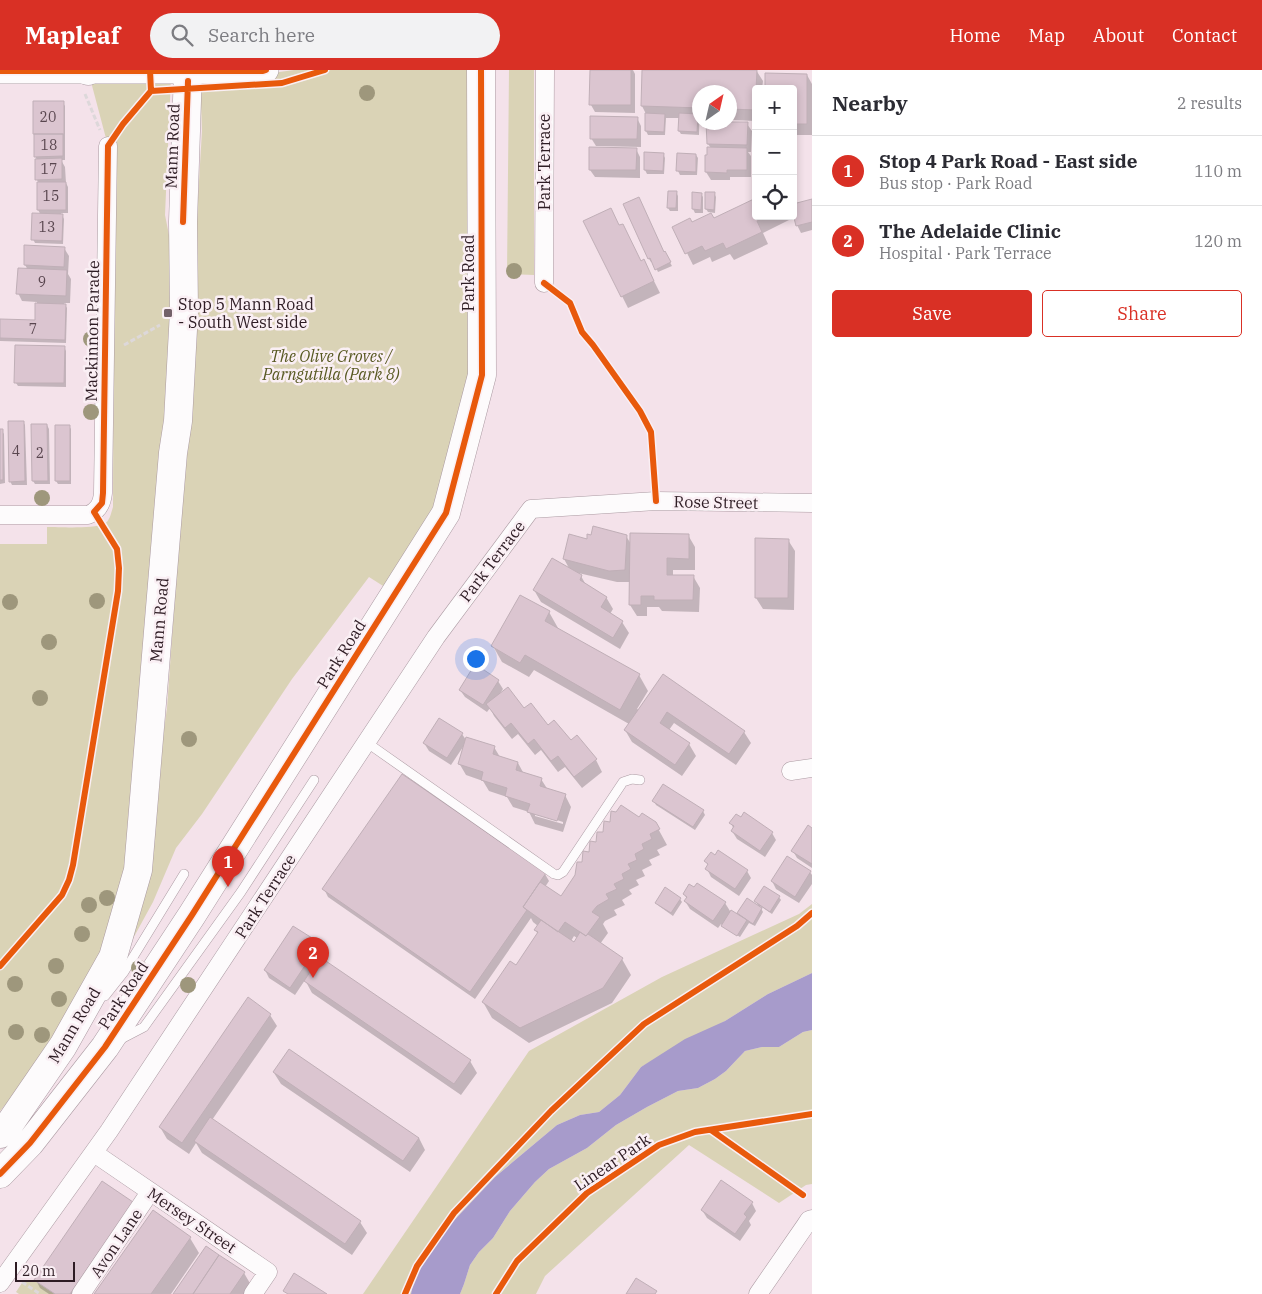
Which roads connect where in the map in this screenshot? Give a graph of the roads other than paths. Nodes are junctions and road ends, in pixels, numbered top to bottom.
1 (188, 70) edge
2 (266, 70) edge
3 (481, 70) edge
4 (545, 70) edge
5 (0, 72) edge
6 (87, 78) edge
7 (108, 146) road end
8 (544, 283) dead end
9 (812, 503) edge
10 (531, 509) joint
11 (0, 514) edge
12 (366, 742) junction
13 (812, 768) edge
14 (791, 771) dead end
15 (314, 780) dead end
16 (640, 780) dead end
17 (184, 874) dead end
18 (64, 1046) junction
19 (105, 1047) junction
20 (0, 1134) edge
21 (94, 1153) junction
22 (0, 1174) edge
23 (150, 1192) junction
24 (812, 1219) edge
25 (0, 1283) edge
26 (81, 1294) edge
27 (253, 1294) edge
28 (758, 1294) edge

1 - 2 main road
1 - 6 main road
1 - 18 highway, Mann Road
3 - 19 highway, Park Road
4 - 8 street, Park Terrace
5 - 6 main road
7 - 11 street, Mackinnon Parade
9 - 10 street, Rose Street
10 - 12 street, Park Terrace
12 - 16 lane
12 - 21 street, Park Terrace
13 - 14 street
15 - 19 lane
17 - 18 lane
18 - 20 highway, Mann Road
19 - 22 highway, Park Road
21 - 23 street, Mersey Street
21 - 25 street, Park Terrace
23 - 26 street, Avon Lane
23 - 27 street, Mersey Street
24 - 28 street

